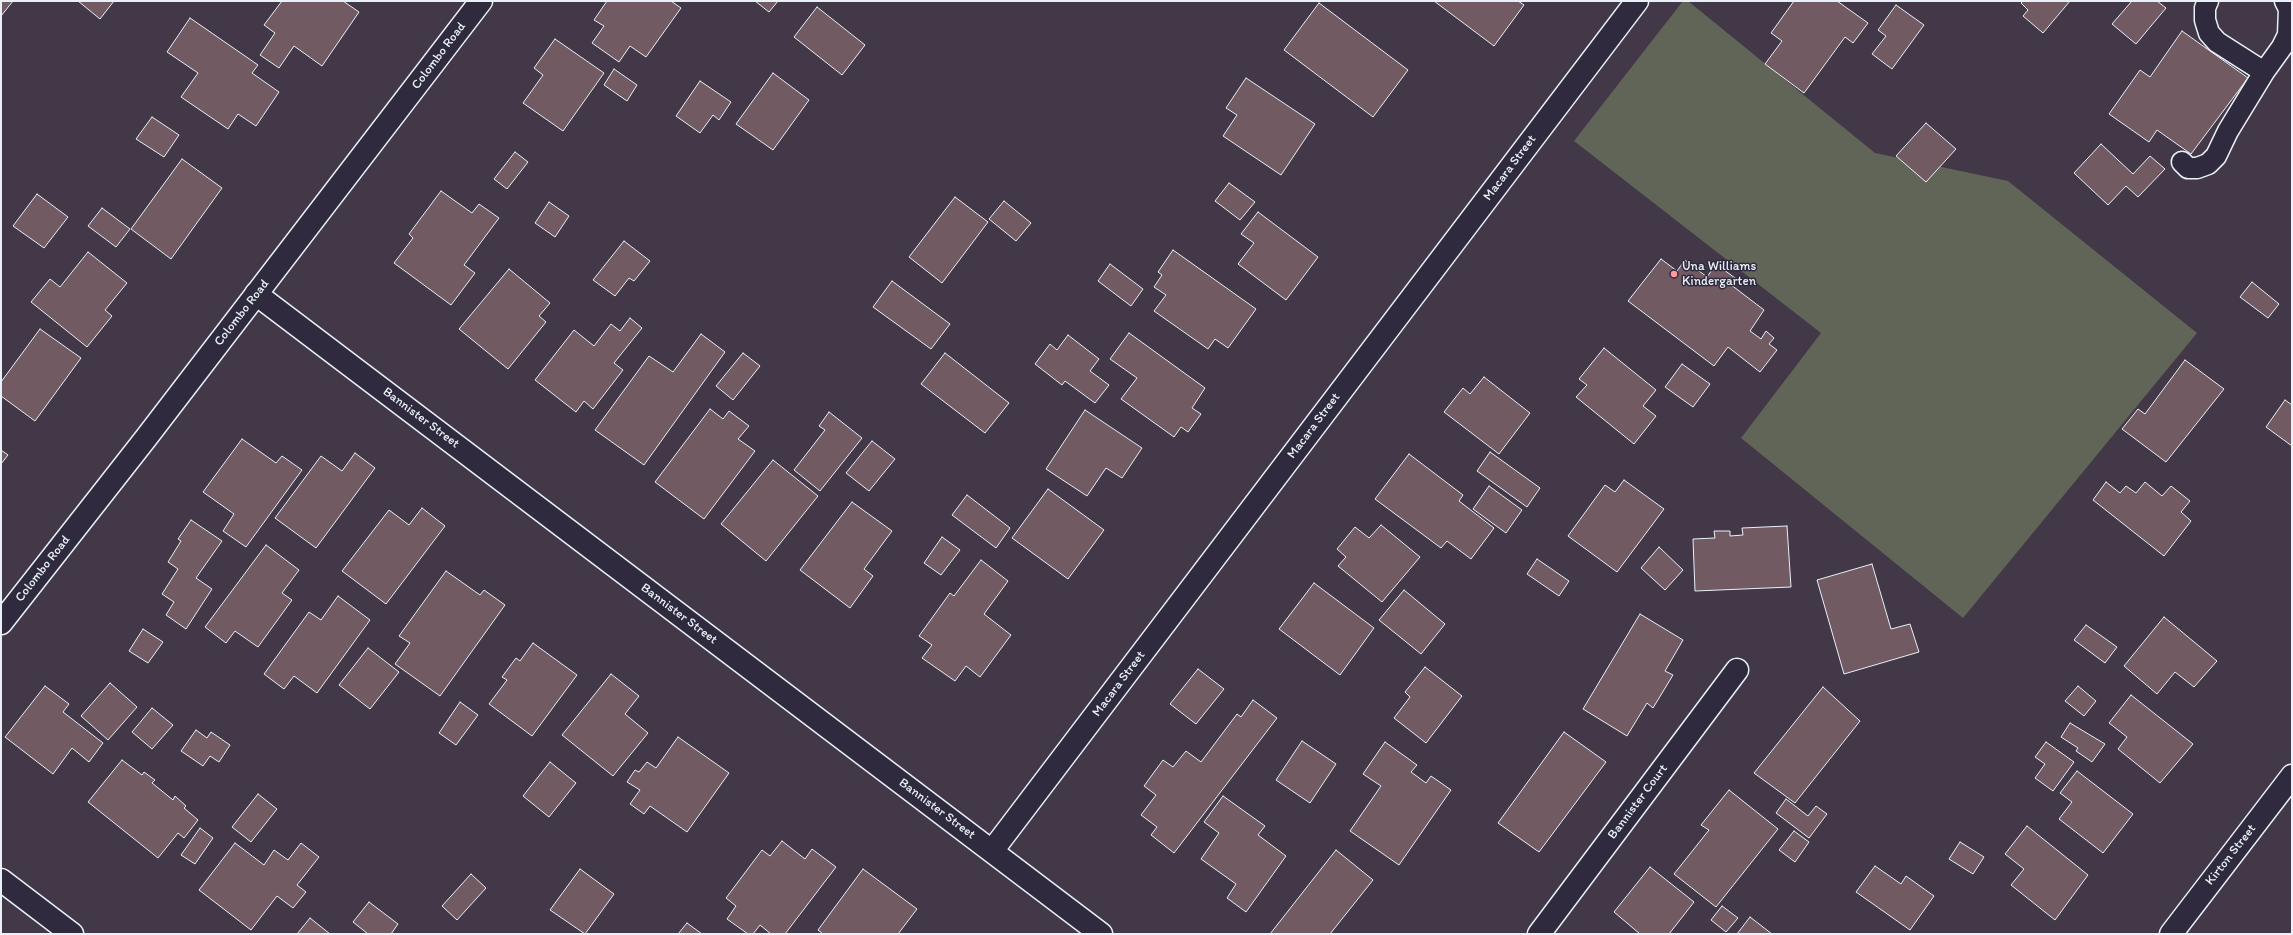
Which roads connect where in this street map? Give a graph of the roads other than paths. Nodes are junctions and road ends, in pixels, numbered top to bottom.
1 (481, 1) edge
2 (1637, 1) edge
3 (2208, 1) edge
4 (2285, 1) edge
5 (2264, 72) junction
6 (2182, 162) dead end
7 (256, 294) junction
8 (1, 623) edge
9 (1737, 670) dead end
10 (2292, 776) edge
11 (992, 851) junction
12 (1, 880) edge
13 (72, 934) edge
14 (1101, 934) edge
15 (1539, 934) edge
16 (2171, 934) edge

1 - 7 street, Colombo Road
2 - 11 street, Macara Street
3 - 5 lane
4 - 5 lane
5 - 6 lane
7 - 8 street, Colombo Road
7 - 11 street, Bannister Street
9 - 15 street, Bannister Court
10 - 16 street, Kirton Street
11 - 14 street, Bannister Street
12 - 13 street

